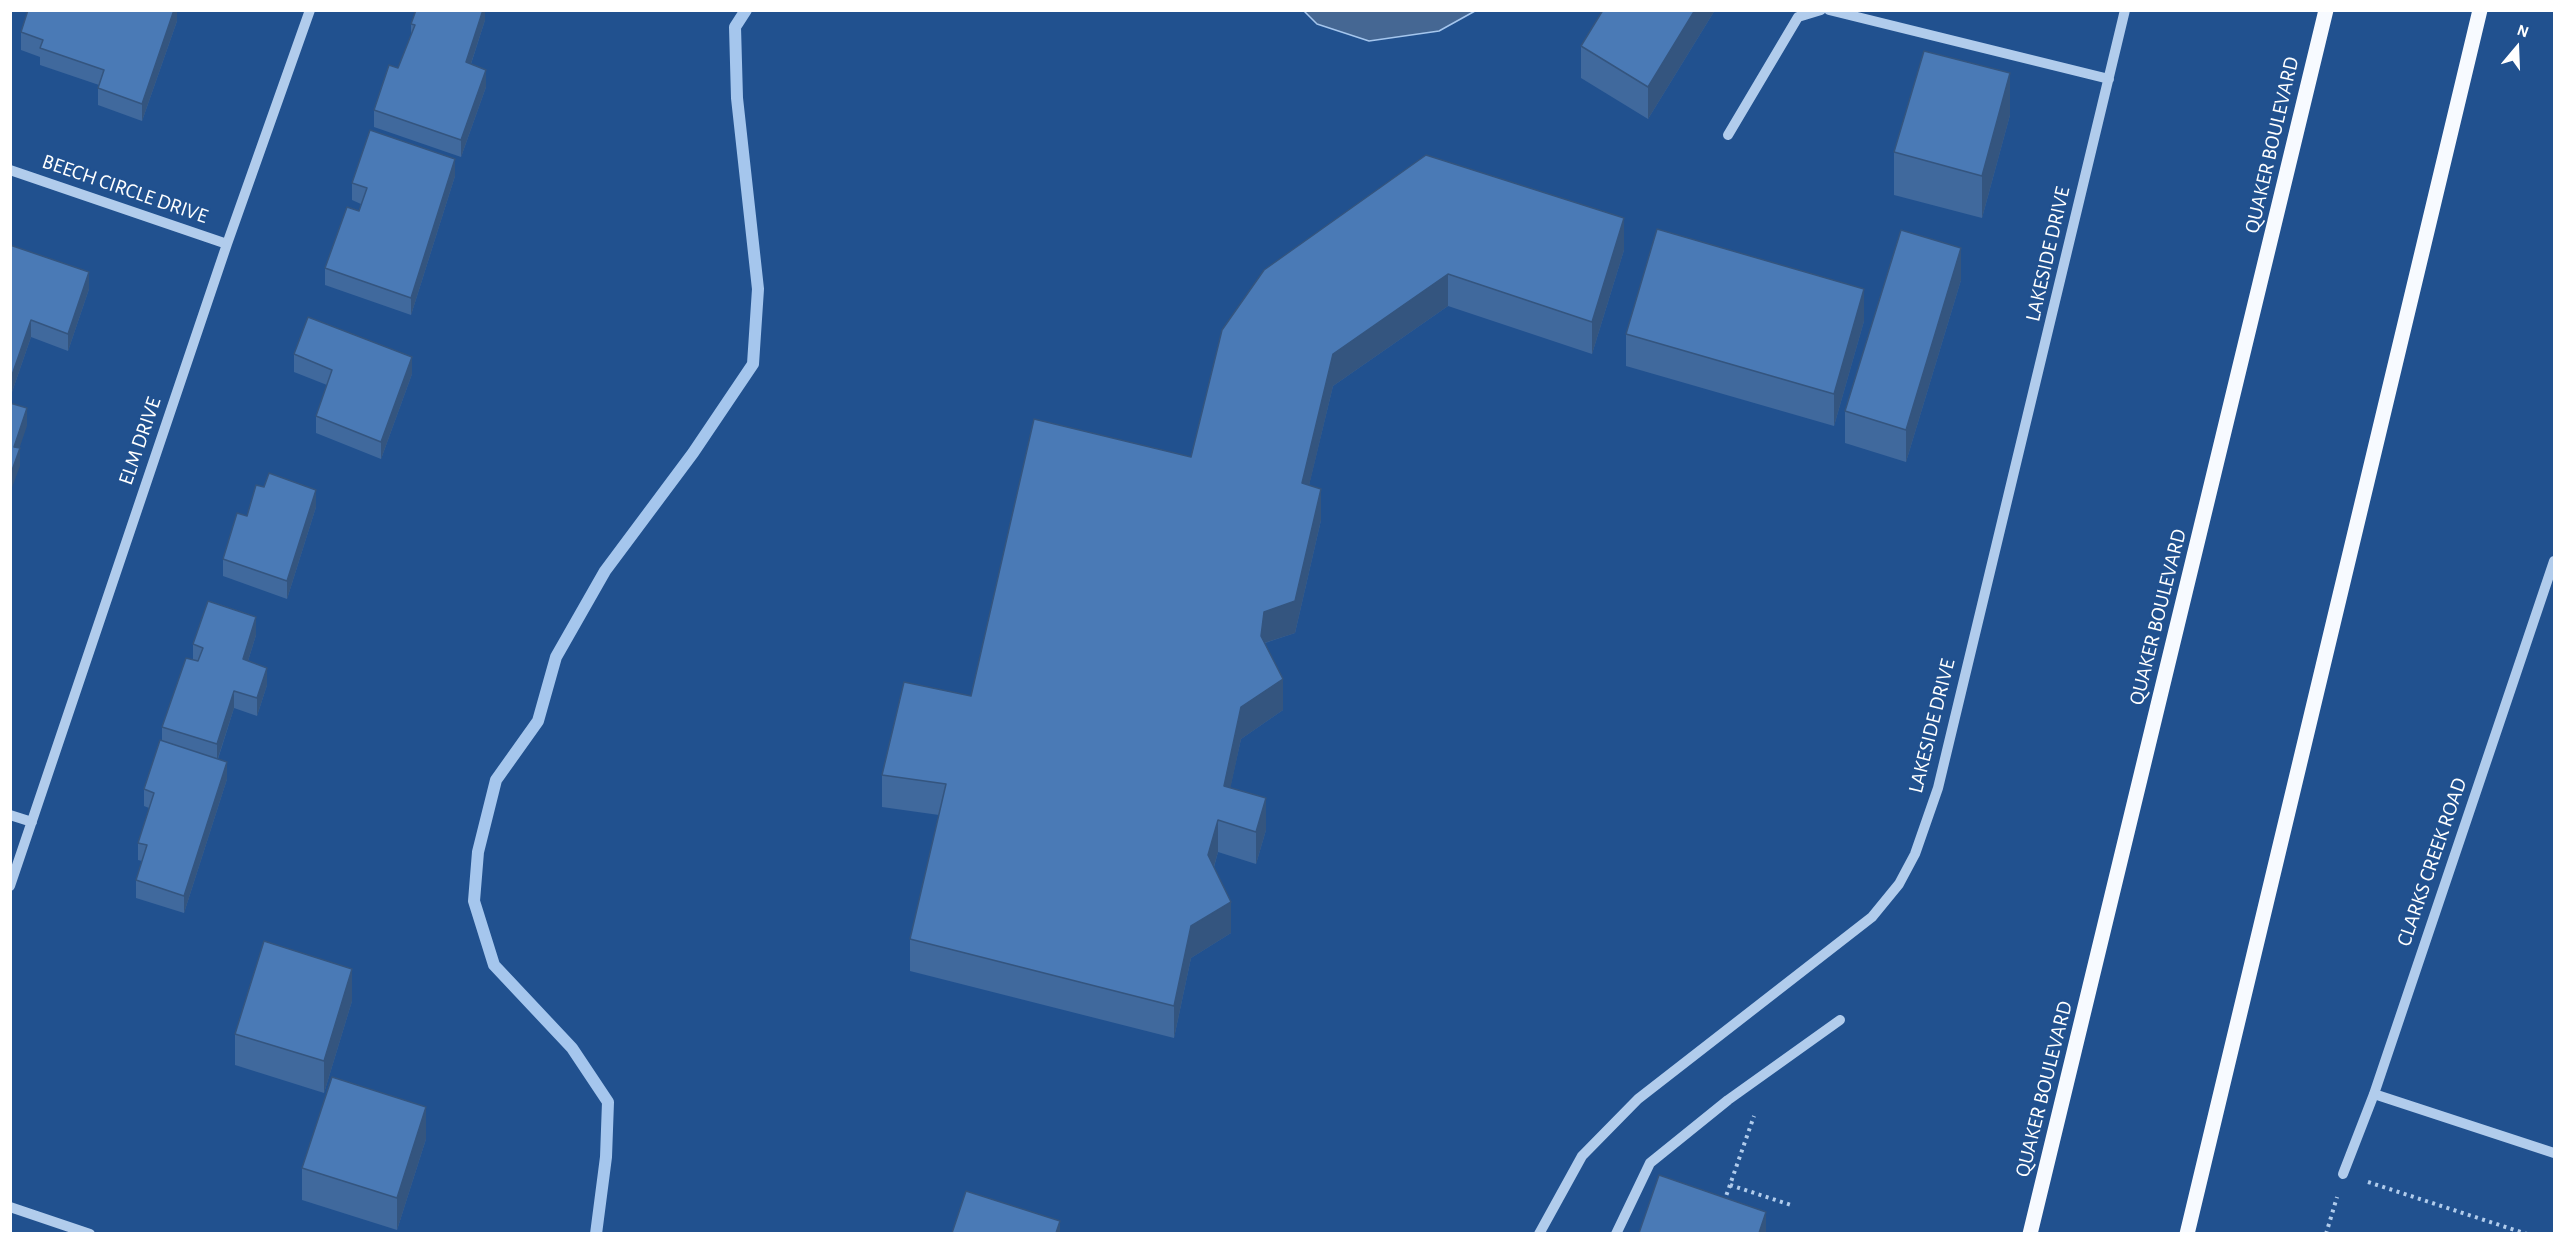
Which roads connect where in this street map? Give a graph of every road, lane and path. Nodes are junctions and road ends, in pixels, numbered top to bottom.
1 (310, 10) edge
2 (1821, 10) edge
3 (1829, 10) edge
4 (2125, 10) edge
5 (2326, 10) edge
6 (2480, 10) edge
7 (2109, 79) junction
8 (1728, 135) dead end
9 (10, 170) edge
10 (227, 244) junction
11 (2554, 561) edge
12 (10, 815) edge
13 (32, 822) junction
14 (10, 886) edge
15 (1840, 1020) dead end
16 (2374, 1094) junction
17 (2554, 1153) edge
18 (2343, 1174) junction
19 (1730, 1185) dead end
20 (1794, 1206) dead end
21 (10, 1207) edge
22 (90, 1233) edge
23 (1539, 1233) edge
24 (1616, 1233) edge
25 (2030, 1233) edge
26 (2187, 1233) edge
27 (2326, 1233) edge
28 (2527, 1233) edge

1 - 10 street, ELM DRIVE
2 - 8 street
3 - 7 street
4 - 7 street, LAKESIDE DRIVE
5 - 25 main road, QUAKER BOULEVARD
6 - 26 main road
7 - 23 street, LAKESIDE DRIVE
9 - 10 street, BEECH CIRCLE DRIVE
10 - 13 street, ELM DRIVE
11 - 16 street, CLARKS CREEK ROAD
12 - 13 street
13 - 14 street, ELM DRIVE
15 - 24 street
16 - 17 street
16 - 18 street, CLARKS CREEK ROAD
18 - 27 path
18 - 28 path
19 - 20 path
21 - 22 street

